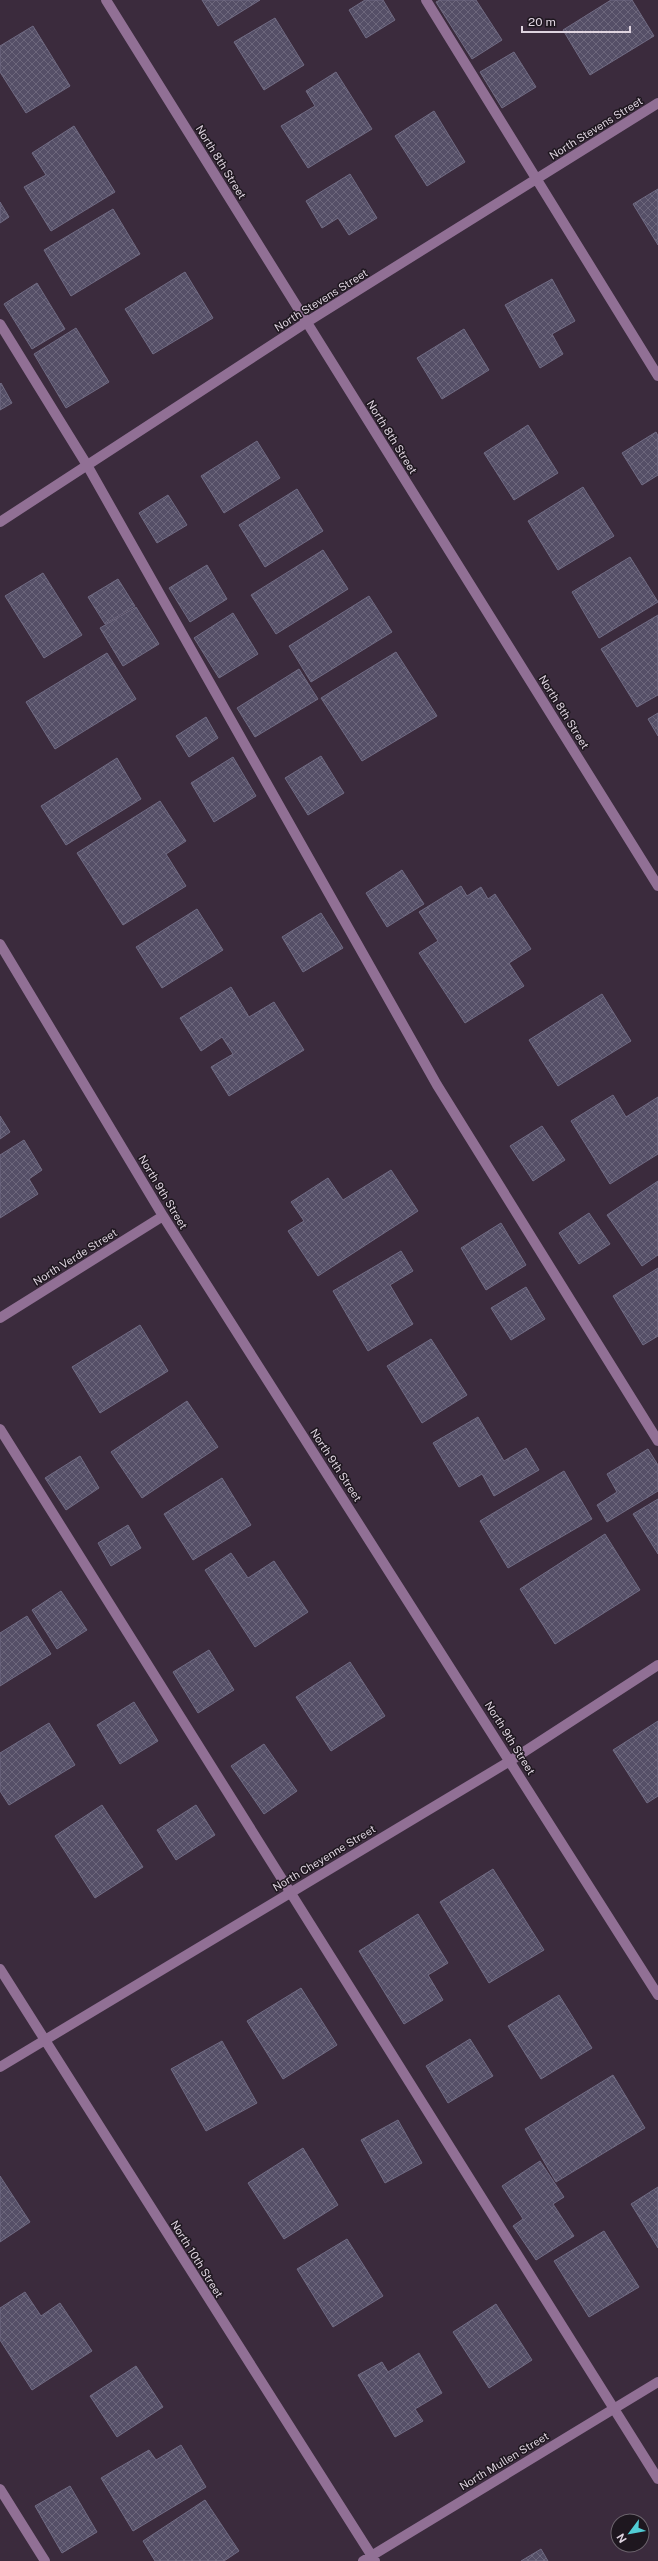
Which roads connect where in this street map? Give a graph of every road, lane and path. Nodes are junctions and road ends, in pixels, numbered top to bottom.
1 (106, 0) edge
2 (426, 0) edge
3 (658, 104) edge
4 (537, 179) junction
5 (307, 322) junction
6 (0, 324) edge
7 (658, 376) edge
8 (87, 465) junction
9 (0, 522) edge
10 (658, 886) edge
11 (0, 944) edge
12 (163, 1216) junction
13 (0, 1318) edge
14 (0, 1429) edge
15 (658, 1441) edge
16 (658, 1665) edge
17 (510, 1761) junction
18 (291, 1892) junction
19 (0, 1969) edge
20 (658, 1995) edge
21 (44, 2040) junction
22 (0, 2067) edge
23 (658, 2382) edge
24 (614, 2409) junction
25 (658, 2479) edge
26 (0, 2489) edge
27 (370, 2559) edge
28 (45, 2561) edge

1 - 5 street, North 8th Street
2 - 4 street
3 - 4 street, North Stevens Street
4 - 5 street, North Stevens Street
4 - 7 street
5 - 8 street, North Stevens Street
5 - 10 street, North 8th Street
6 - 8 street
8 - 9 street, North Stevens Street
8 - 15 street
11 - 12 street, North 9th Street
12 - 13 street, North Verde Street
12 - 17 street, North 9th Street
14 - 18 street
16 - 17 street, North Cheyenne Street
17 - 18 street, North Cheyenne Street
17 - 20 street, North 9th Street
18 - 21 street, North Cheyenne Street
18 - 24 street
19 - 21 street, North 10th Street
21 - 22 street, North Cheyenne Street
21 - 27 street, North 10th Street
23 - 24 street, North Mullen Street
24 - 25 street
24 - 27 street, North Mullen Street
26 - 28 street

